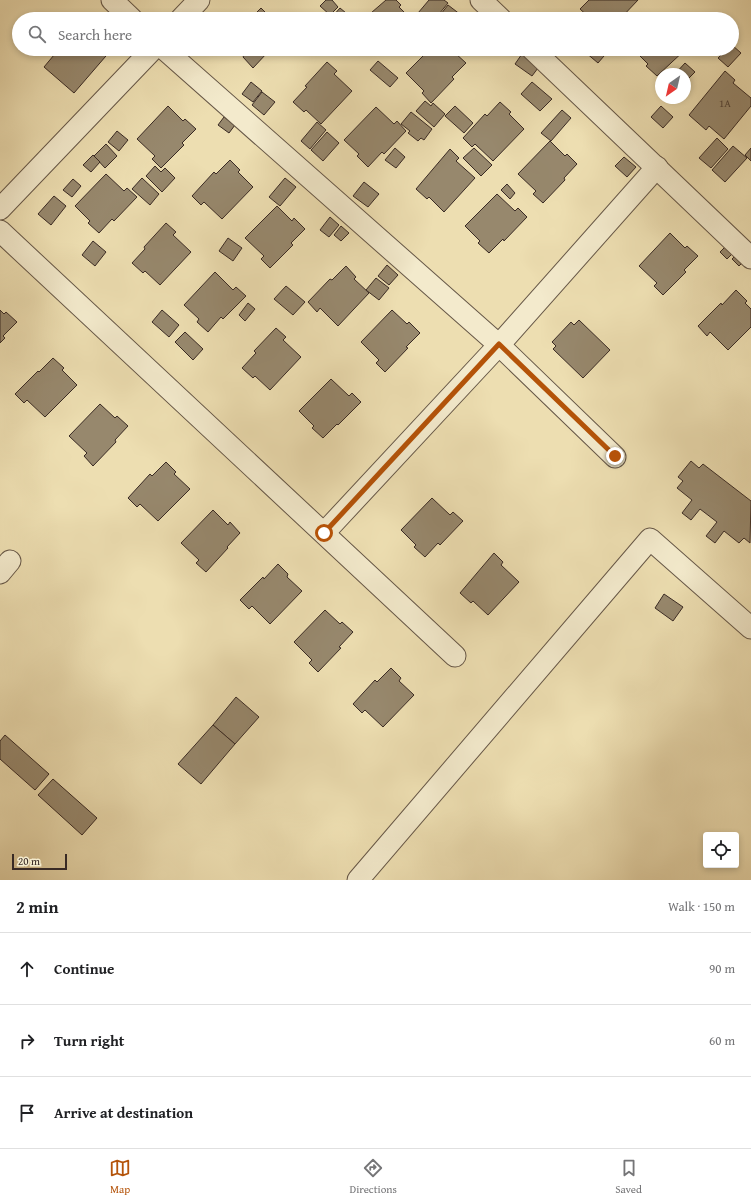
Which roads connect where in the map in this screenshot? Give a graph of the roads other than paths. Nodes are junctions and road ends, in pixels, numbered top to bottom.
1 (112, 0) edge
2 (199, 0) edge
3 (481, 0) edge
4 (125, 12) edge
5 (188, 12) edge
6 (494, 12) edge
7 (146, 56) edge
8 (172, 56) edge
9 (539, 56) edge
10 (657, 167) junction
11 (0, 209) edge
12 (0, 230) edge
13 (751, 258) edge
14 (499, 344) junction
15 (615, 456) dead end
16 (324, 533) junction
17 (751, 628) edge
18 (455, 656) dead end
19 (358, 880) edge

1 - 4 street
2 - 5 street
3 - 6 street
7 - 11 street
8 - 14 street
9 - 10 street
10 - 13 street
10 - 14 street
12 - 16 street
14 - 15 street
14 - 16 street
16 - 18 street
17 - 19 street

